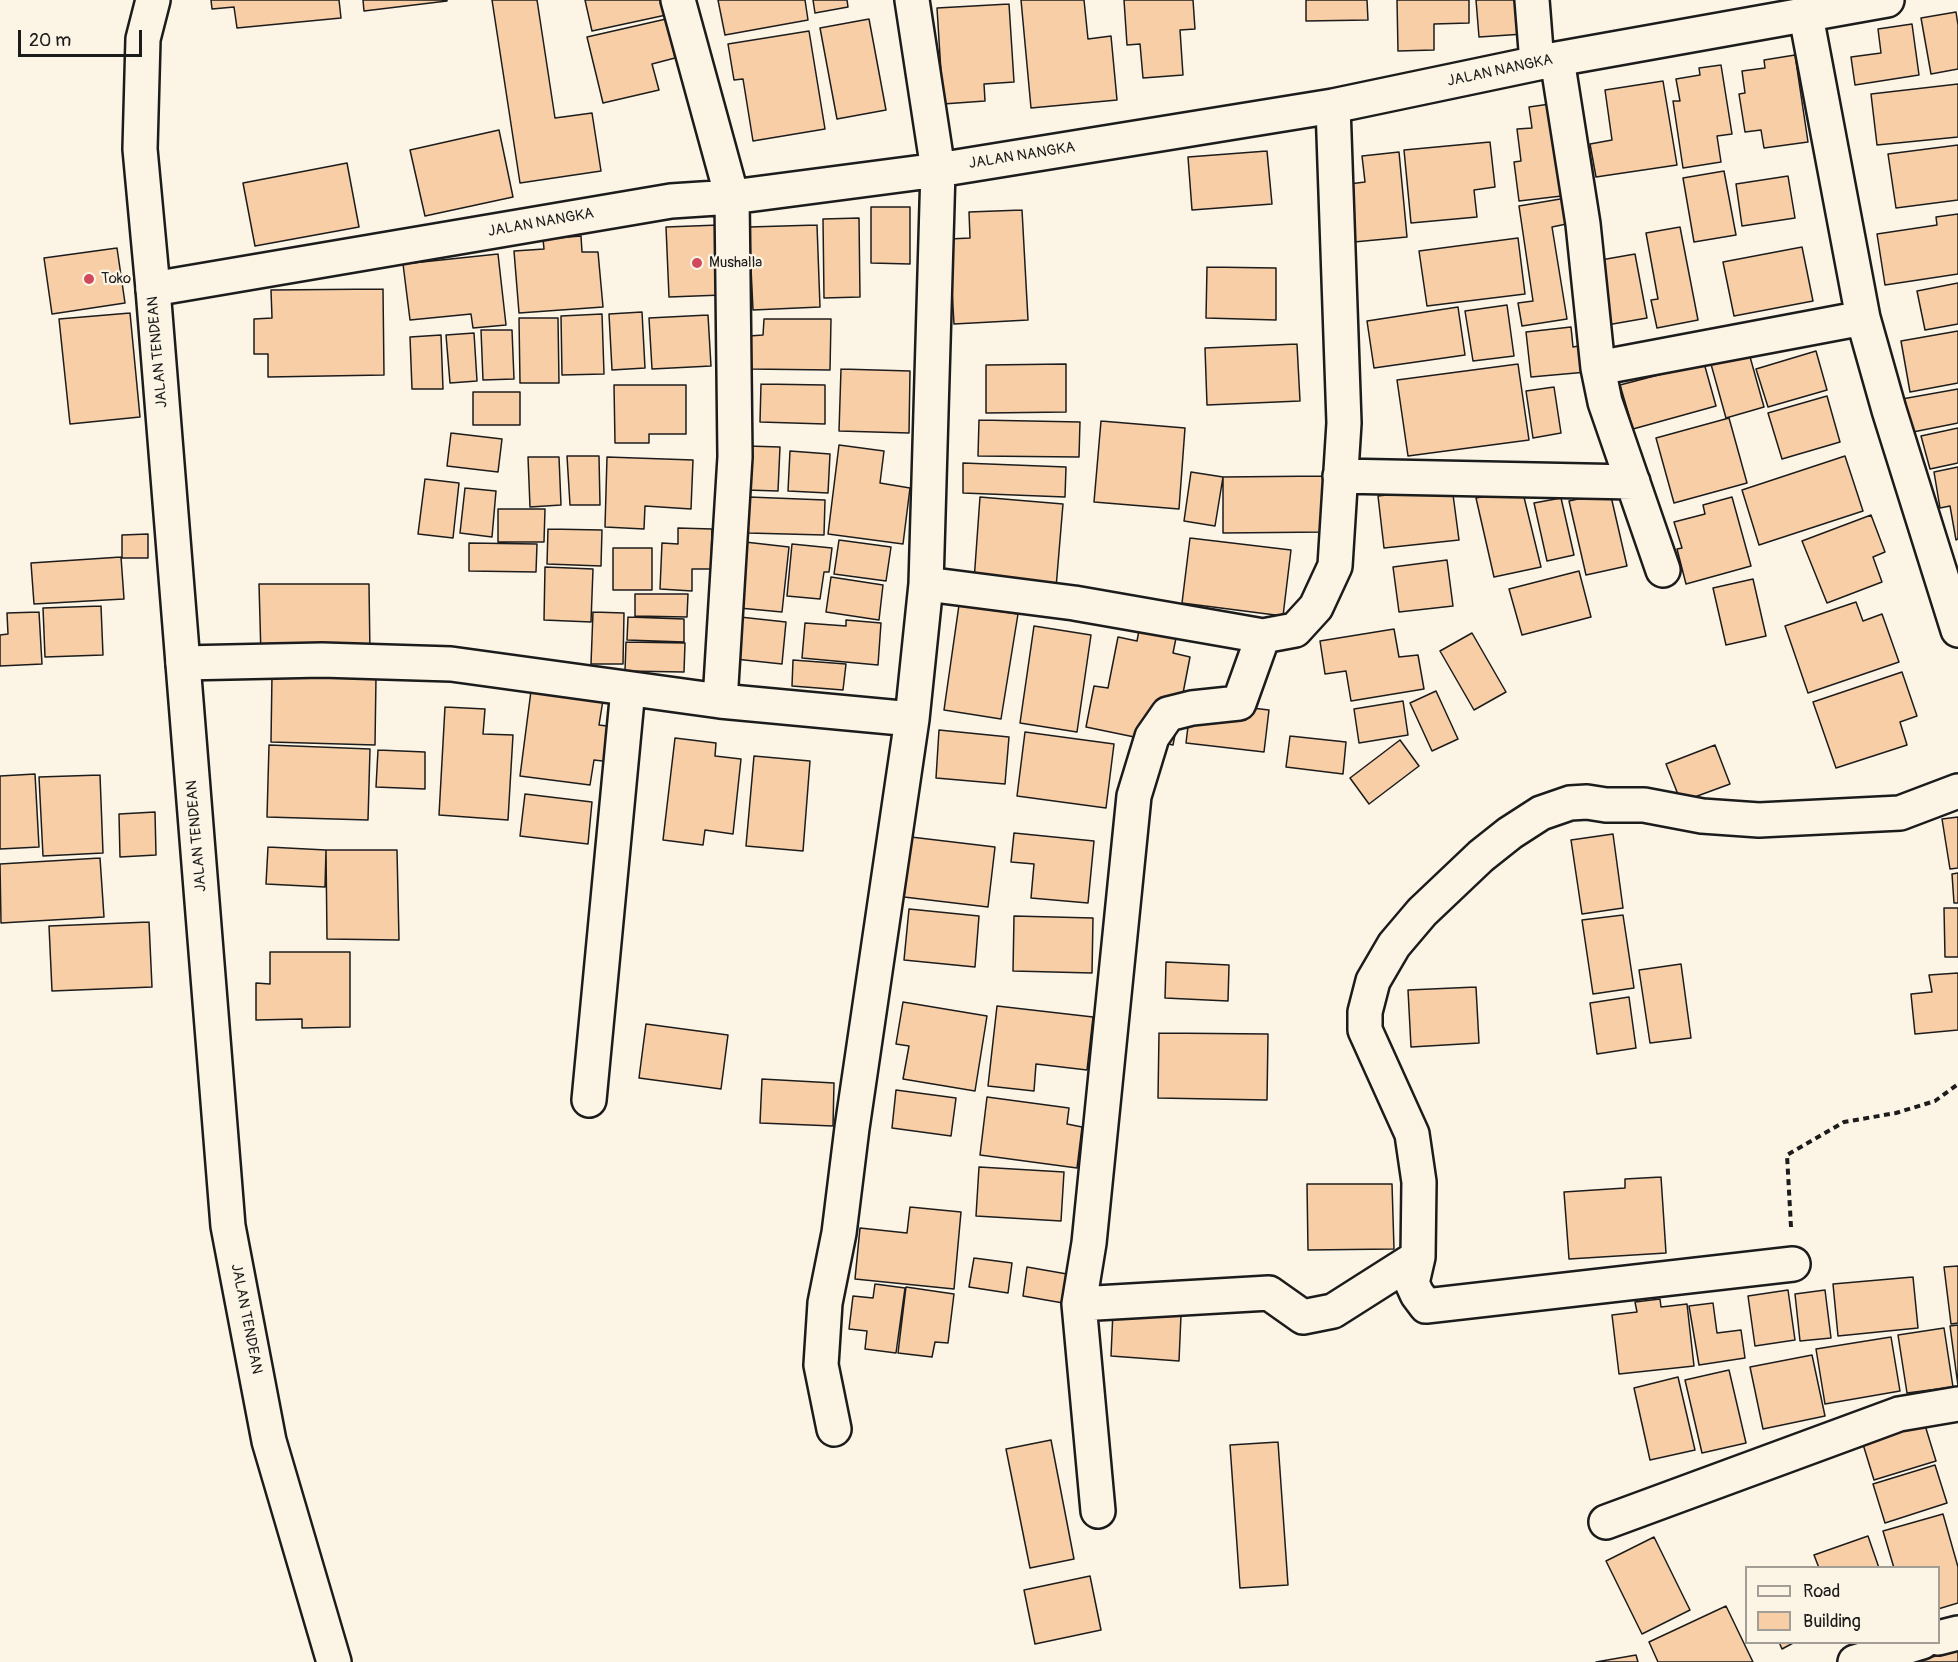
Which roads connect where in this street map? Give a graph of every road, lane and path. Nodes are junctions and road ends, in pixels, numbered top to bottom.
1 (153, 0) edge
2 (678, 0) edge
3 (912, 0) edge
4 (1532, 0) edge
5 (1887, 0) edge
6 (1816, 9) edge
7 (1547, 61) junction
8 (1333, 106) junction
9 (938, 170) junction
10 (732, 197) junction
11 (153, 290) junction
12 (1863, 318) junction
13 (1598, 368) junction
14 (1340, 476) junction
15 (1633, 482) junction
16 (1664, 570) dead end
17 (926, 584) junction
18 (1958, 630) edge
19 (1263, 636) junction
20 (183, 663) junction
21 (628, 689) junction
22 (720, 701) junction
23 (912, 719) junction
24 (1958, 791) edge
25 (1958, 1084) edge
26 (589, 1100) dead end
27 (1418, 1257) junction
28 (1793, 1264) joint
29 (1078, 1304) junction
30 (1958, 1404) edge
31 (834, 1429) dead end
32 (1098, 1511) dead end
33 (1606, 1522) dead end
34 (1958, 1633) edge
35 (1940, 1638) edge
36 (1915, 1644) edge
37 (334, 1662) edge
38 (1855, 1662) edge

1 - 11 street, JALAN TENDEAN
2 - 10 street
3 - 9 street
4 - 7 street
5 - 6 street, JALAN NANGKA
6 - 7 street, JALAN NANGKA
6 - 12 street
7 - 8 street, JALAN NANGKA
7 - 13 street
8 - 9 street, JALAN NANGKA
8 - 14 street
9 - 10 street, JALAN NANGKA
9 - 17 street
10 - 11 street, JALAN NANGKA
10 - 22 street
11 - 20 street, JALAN TENDEAN
12 - 13 street
12 - 18 street
13 - 15 street
14 - 15 street
14 - 19 street
15 - 16 street
17 - 19 street
17 - 23 street
19 - 29 street
20 - 21 street
20 - 37 street, JALAN TENDEAN
21 - 22 street
21 - 26 street
22 - 23 street
23 - 31 street
24 - 27 street
25 - 28 path
27 - 28 street
27 - 29 street
29 - 32 street
30 - 33 street
34 - 35 street
36 - 38 street

